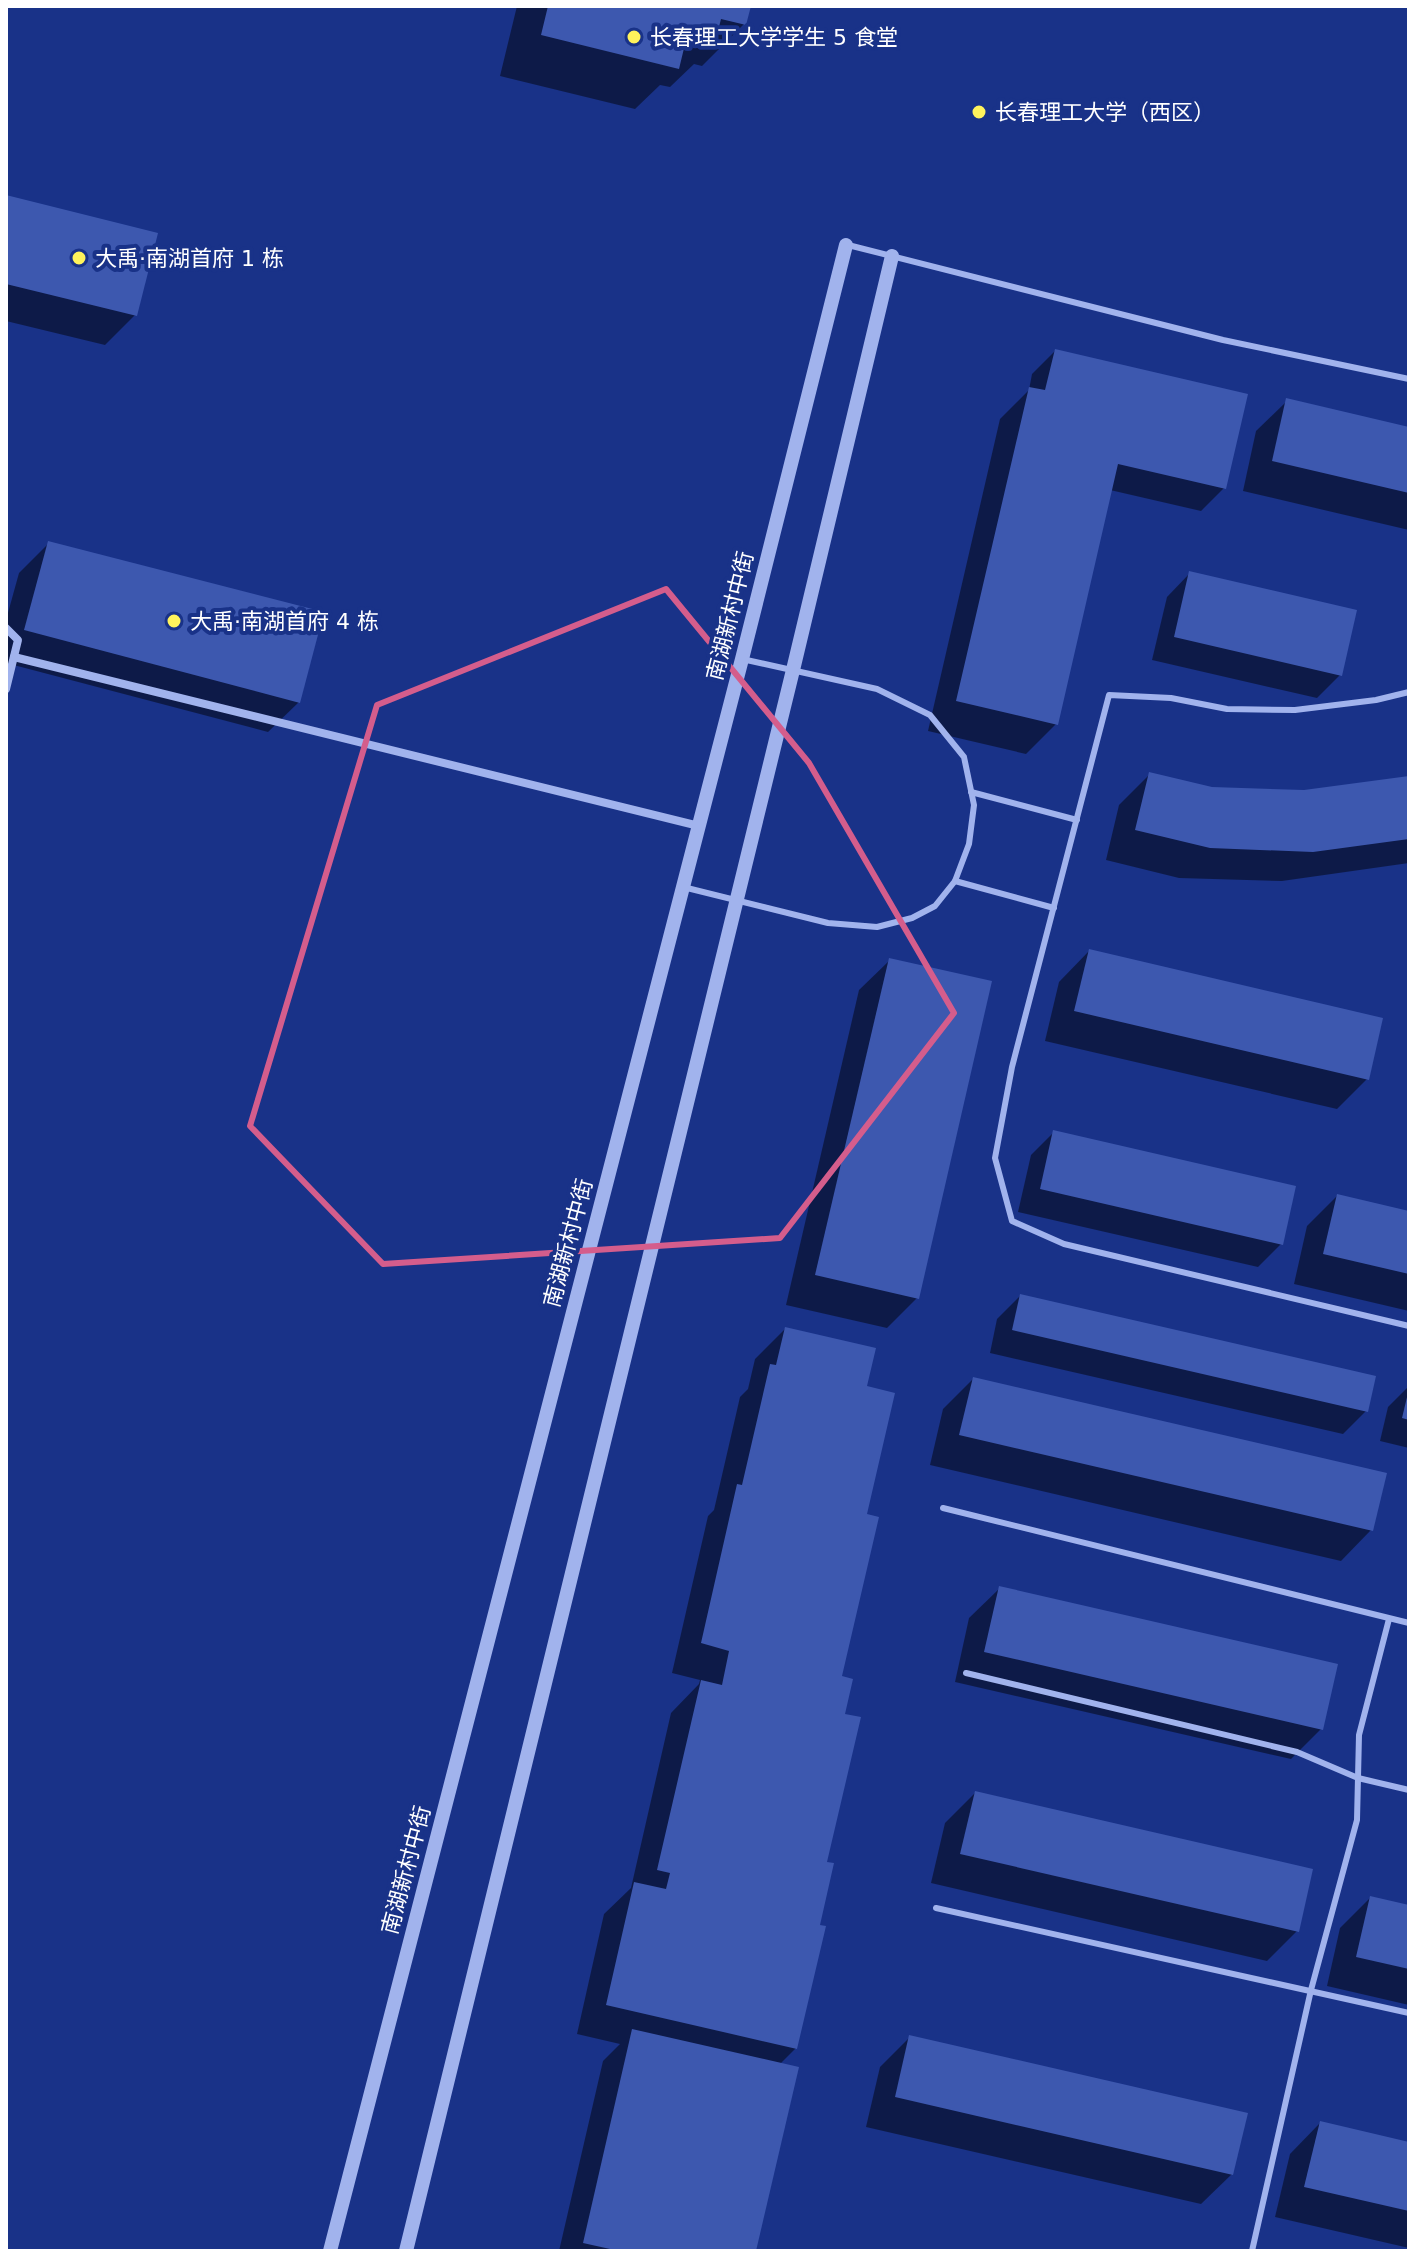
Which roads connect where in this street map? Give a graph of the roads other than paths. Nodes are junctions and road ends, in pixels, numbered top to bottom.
1 (846, 245) joint
2 (892, 256) junction
3 (1409, 379) edge
4 (6, 628) edge
5 (14, 657) junction
6 (742, 659) junction
7 (793, 670) junction
8 (6, 689) edge
9 (1409, 692) edge
10 (971, 792) junction
11 (1077, 820) junction
12 (699, 826) junction
13 (955, 881) junction
14 (683, 887) junction
15 (735, 900) junction
16 (1054, 908) junction
17 (1409, 1326) edge
18 (943, 1508) dead end
19 (1389, 1619) junction
20 (1409, 1623) edge
21 (966, 1673) dead end
22 (1358, 1778) junction
23 (1409, 1790) edge
24 (936, 1908) dead end
25 (1311, 1990) junction
26 (1409, 2013) edge
27 (330, 2251) edge
28 (406, 2251) edge
29 (1252, 2251) edge

1 - 2 lane
1 - 6 street, 南湖新村中街
2 - 3 lane
2 - 7 street
4 - 5 street
5 - 8 street
5 - 12 street
6 - 7 lane
6 - 12 street, 南湖新村中街
7 - 10 lane
7 - 15 street
9 - 11 lane
10 - 11 lane
10 - 13 lane
11 - 16 lane
12 - 14 street, 南湖新村中街
13 - 15 lane
13 - 16 lane
14 - 15 lane
14 - 27 street, 南湖新村中街
15 - 28 street
16 - 17 lane
18 - 19 lane
19 - 20 lane
19 - 22 lane
21 - 22 lane
22 - 23 lane
22 - 25 lane
24 - 25 lane
25 - 26 lane
25 - 29 lane

